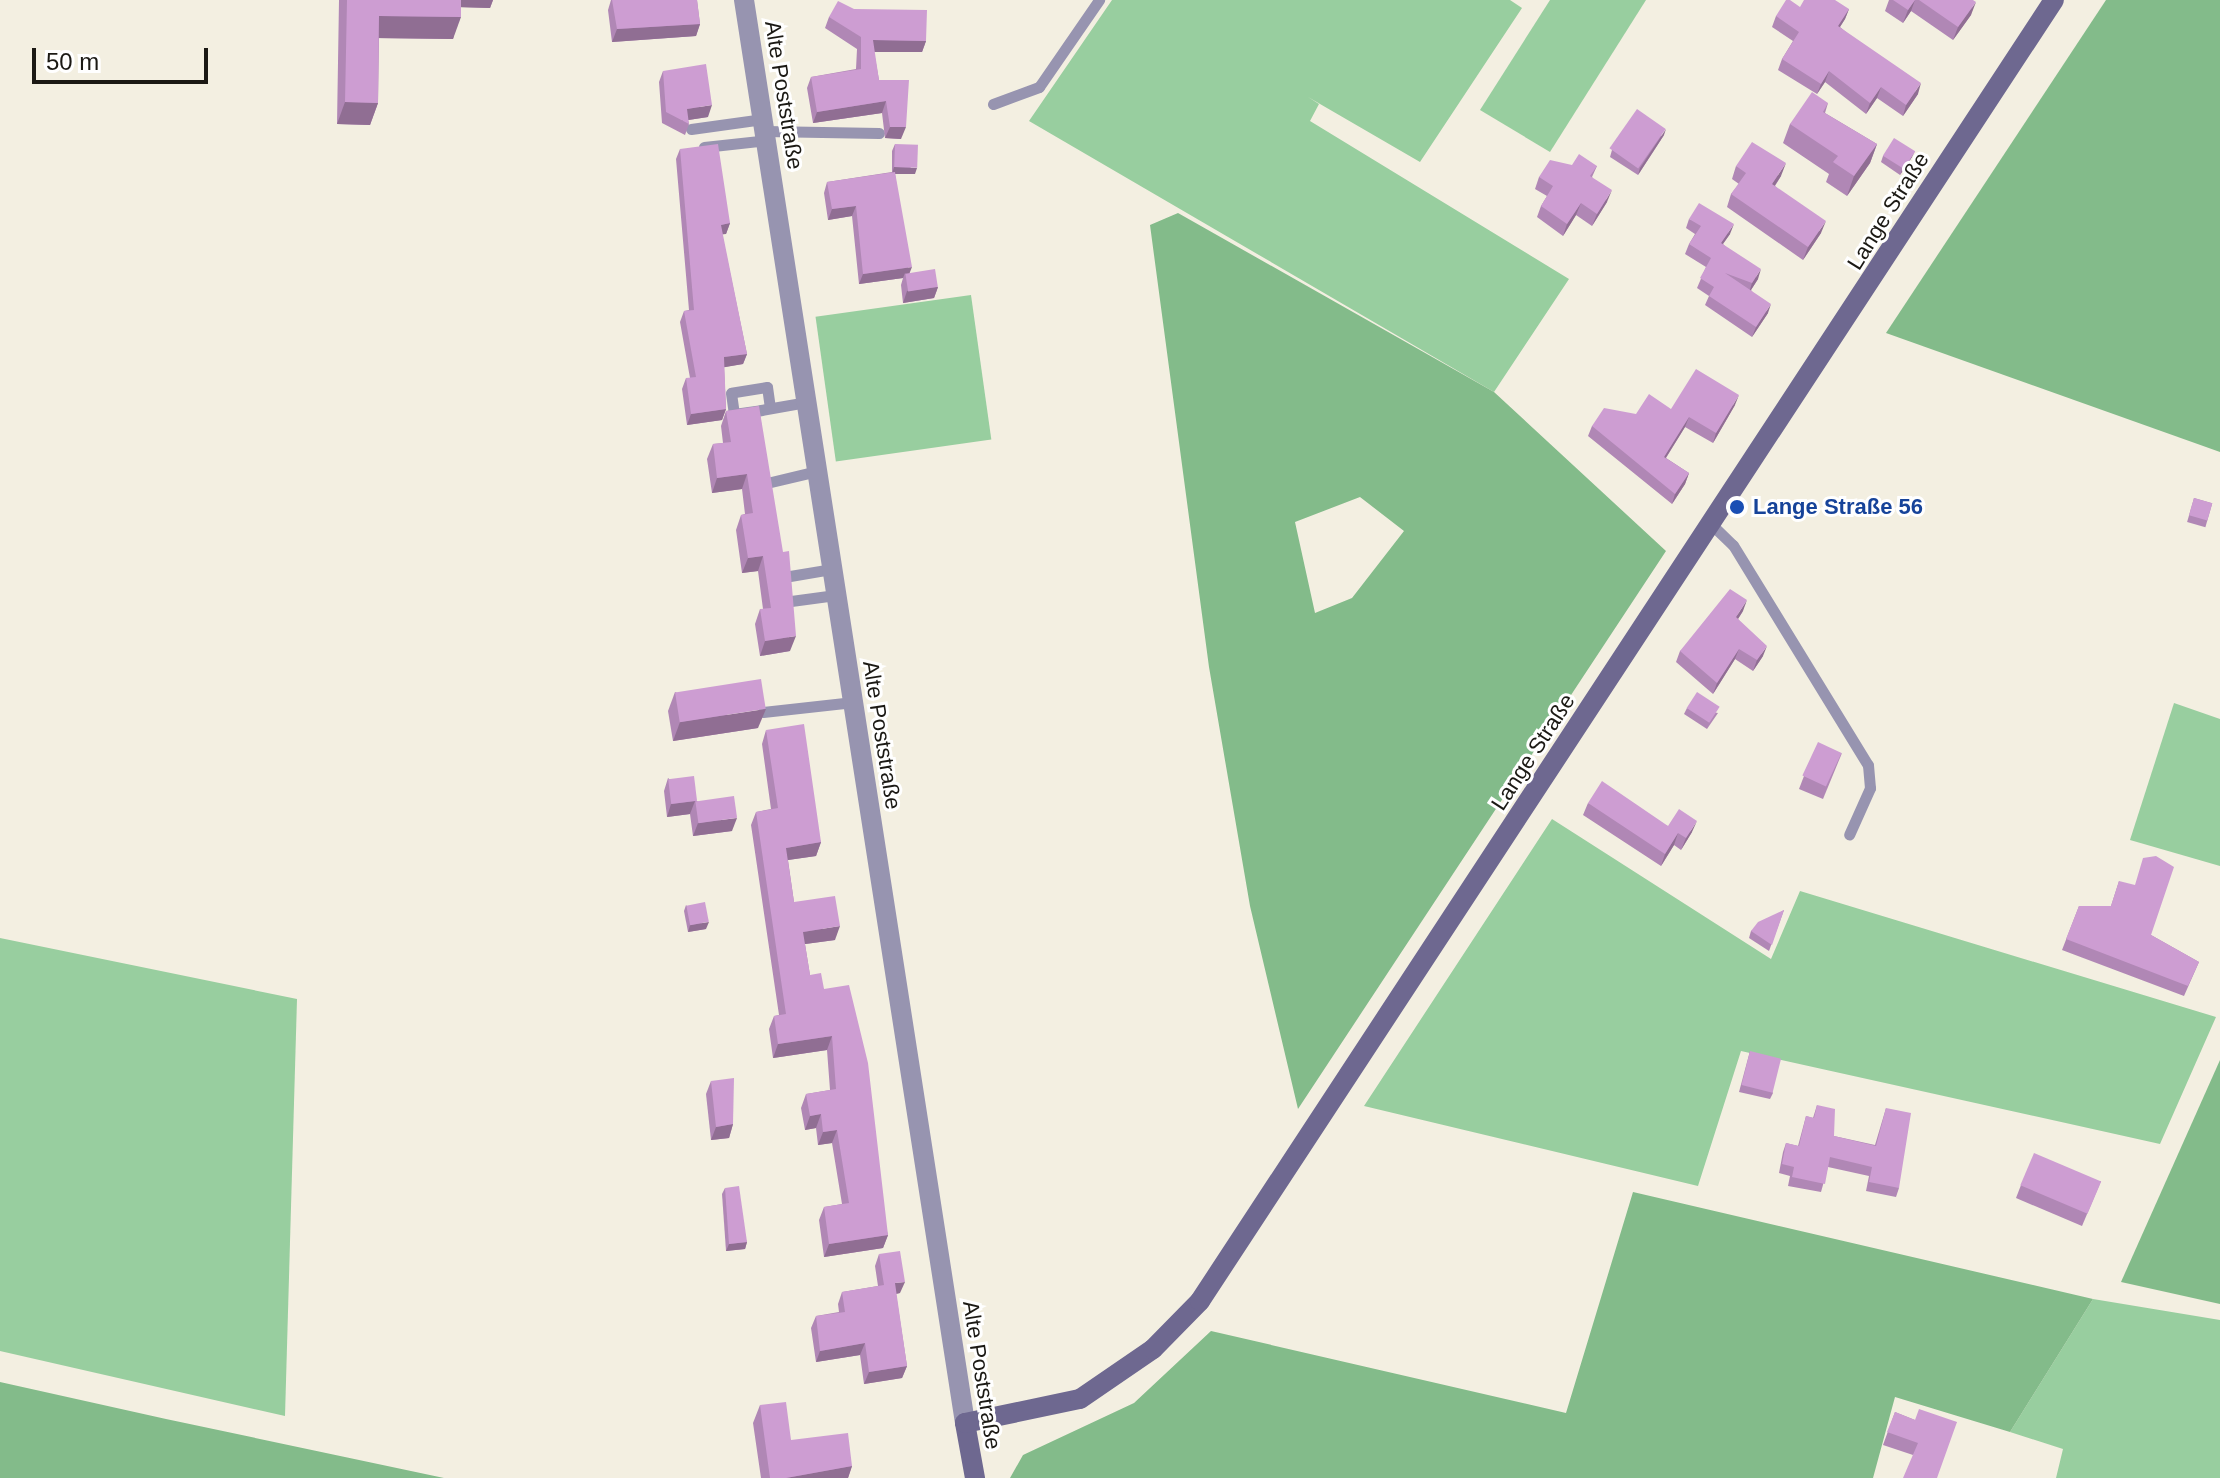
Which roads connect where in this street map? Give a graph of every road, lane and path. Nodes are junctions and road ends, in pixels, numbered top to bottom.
1 (744, 0) edge
2 (1099, 0) edge
3 (2054, 0) edge
4 (993, 104) dead end
5 (691, 129) edge
6 (765, 130) junction
7 (879, 133) dead end
8 (694, 148) edge
9 (807, 402) junction
10 (770, 408) dead end
11 (817, 471) junction
12 (771, 482) edge
13 (1711, 524) junction
14 (832, 569) junction
15 (790, 576) edge
16 (836, 595) junction
17 (791, 601) edge
18 (853, 702) junction
19 (763, 712) edge
20 (1849, 835) dead end
21 (965, 1423) junction
22 (975, 1478) edge

1 - 6 street, Alte Poststraße
2 - 4 lane
3 - 13 street, Lange Straße
5 - 6 lane
6 - 7 lane
6 - 8 lane
6 - 9 street, Alte Poststraße
9 - 10 lane
9 - 11 street, Alte Poststraße
11 - 12 lane
11 - 14 street, Alte Poststraße
13 - 20 lane
13 - 21 street, Lange Straße
14 - 15 lane
14 - 16 street, Alte Poststraße
16 - 17 lane
16 - 18 street, Alte Poststraße
18 - 19 lane
18 - 21 street, Alte Poststraße
21 - 22 street, Alte Poststraße

